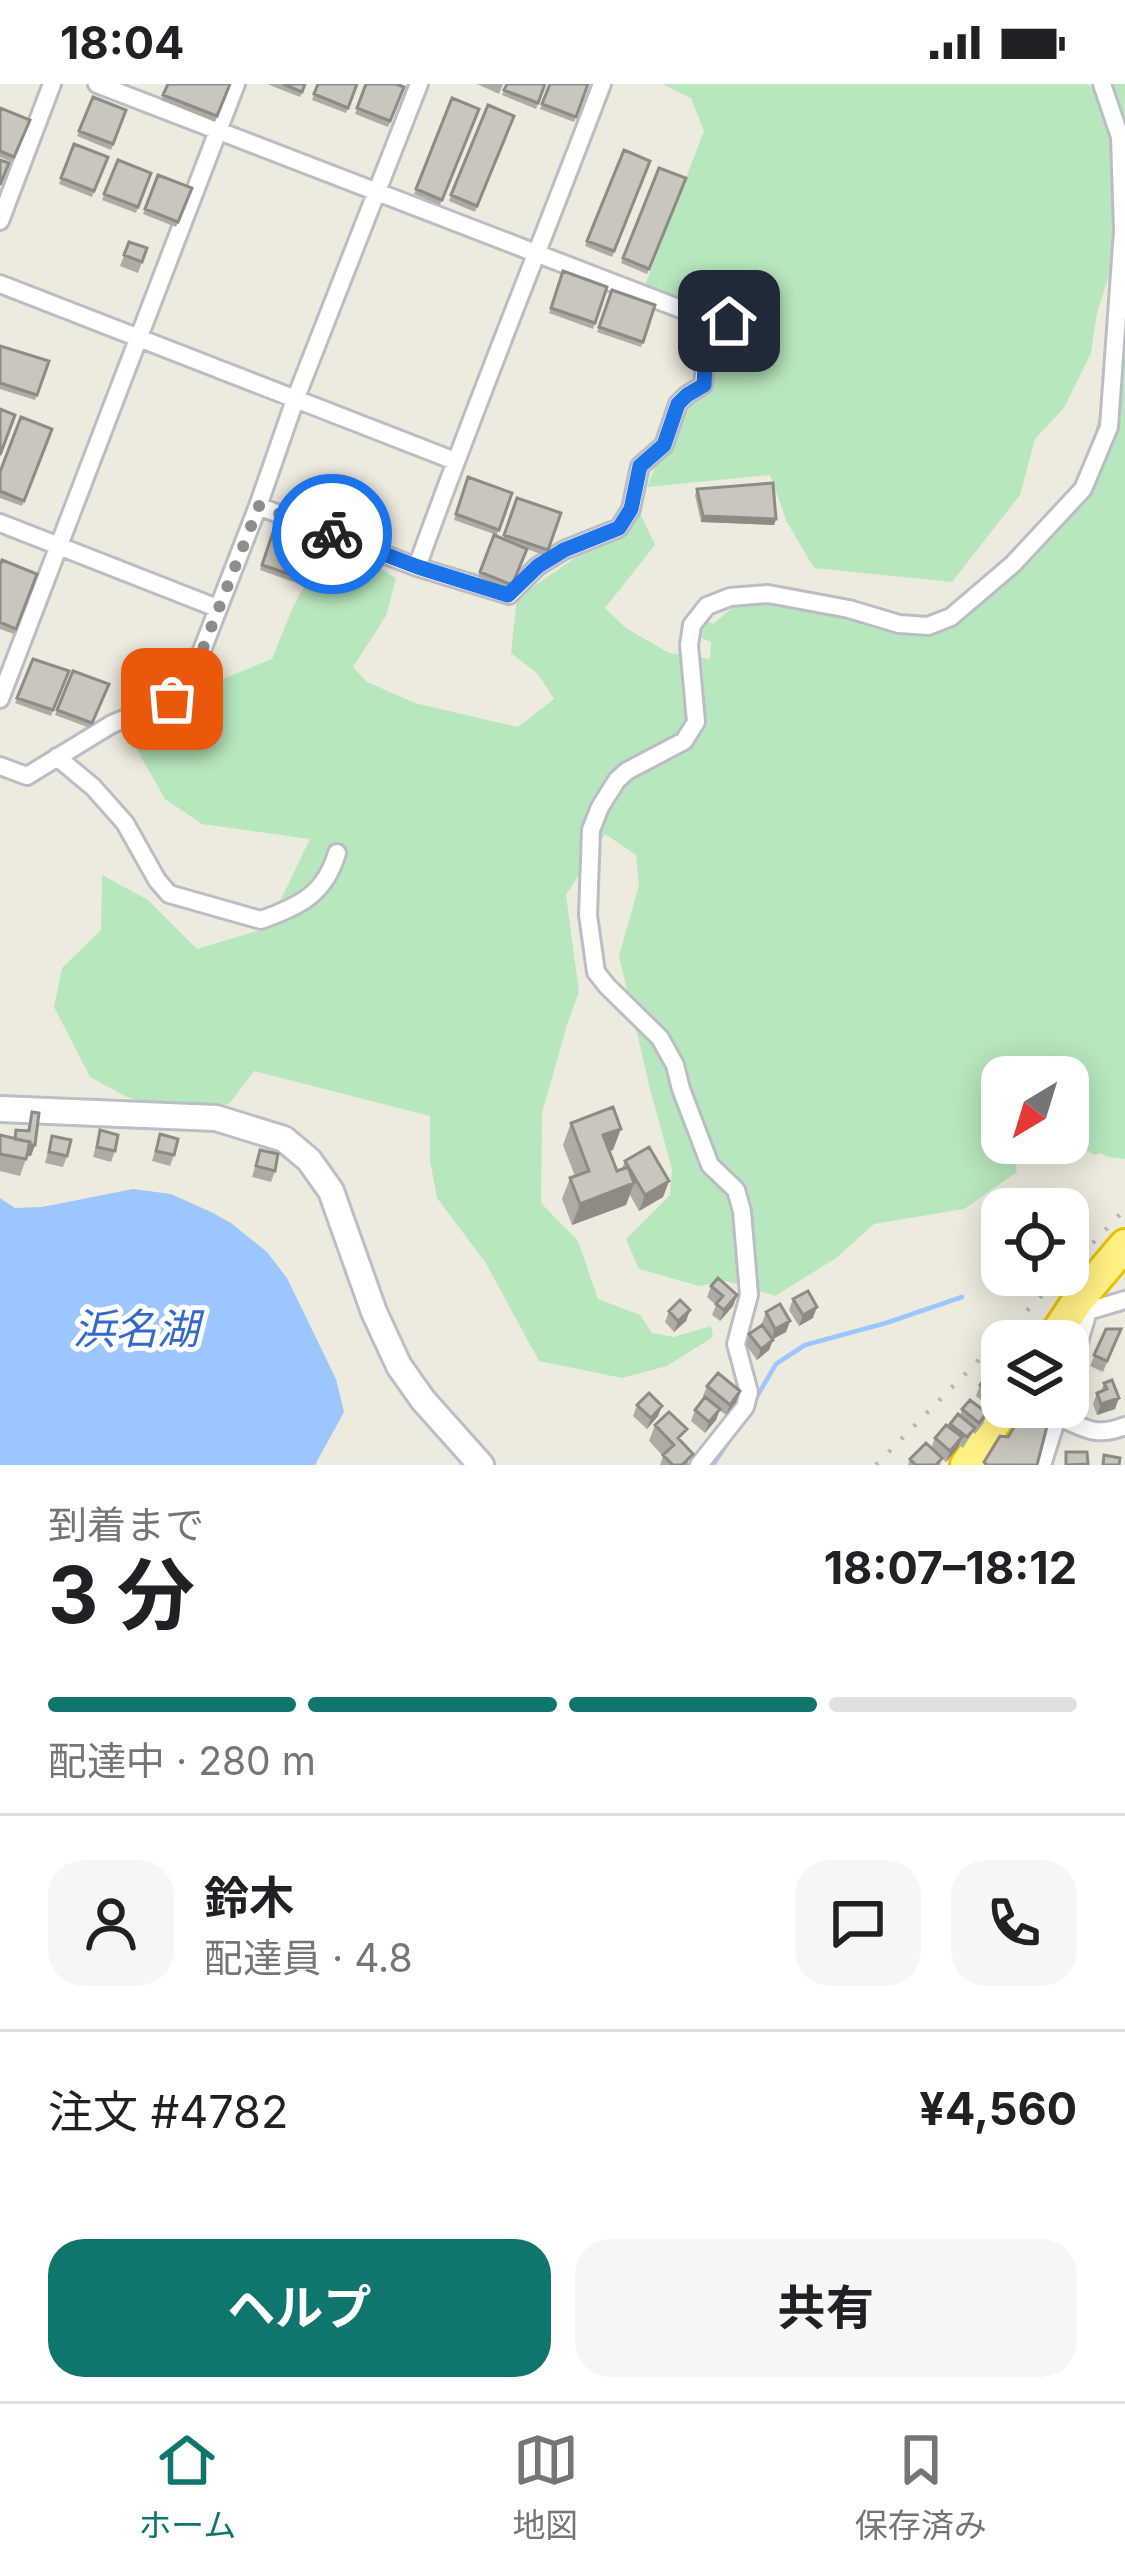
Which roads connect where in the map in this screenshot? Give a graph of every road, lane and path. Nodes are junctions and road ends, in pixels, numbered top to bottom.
1 (52, 84) edge
2 (97, 84) edge
3 (236, 84) edge
4 (419, 84) edge
5 (602, 84) edge
6 (1102, 84) edge
7 (218, 132) junction
8 (377, 194) junction
9 (0, 221) edge
10 (538, 254) junction
11 (0, 284) edge
12 (139, 340) junction
13 (295, 400) junction
14 (455, 461) junction
15 (259, 506) junction
16 (0, 523) edge
17 (58, 545) junction
18 (418, 567) junction
19 (217, 608) junction
20 (0, 699) edge
21 (57, 757) junction
22 (0, 766) edge
23 (337, 853) dead end
24 (0, 1109) edge
25 (1123, 1247) edge
26 (1125, 1300) edge
27 (1084, 1305) junction
28 (1070, 1320) edge
29 (1081, 1320) edge
30 (1125, 1426) edge
31 (992, 1428) edge
32 (1054, 1428) edge
33 (1086, 1428) edge
34 (482, 1465) edge
35 (699, 1465) edge
36 (966, 1465) edge
37 (1042, 1465) edge

1 - 9 street
2 - 7 street
3 - 7 street
4 - 8 street
5 - 10 street
6 - 35 street
7 - 8 street
7 - 12 street
8 - 10 street
8 - 13 street
10 - 14 street
10 - 18 street
11 - 12 street
12 - 13 street
12 - 17 street
13 - 14 street
13 - 15 street
14 - 18 street
15 - 18 street
15 - 19 street
16 - 17 street
17 - 19 street
17 - 20 street
19 - 21 street
21 - 22 street
21 - 23 street
24 - 34 street
25 - 27 highway
26 - 27 street
27 - 28 highway
27 - 29 street
30 - 33 street
31 - 36 highway
32 - 37 street

